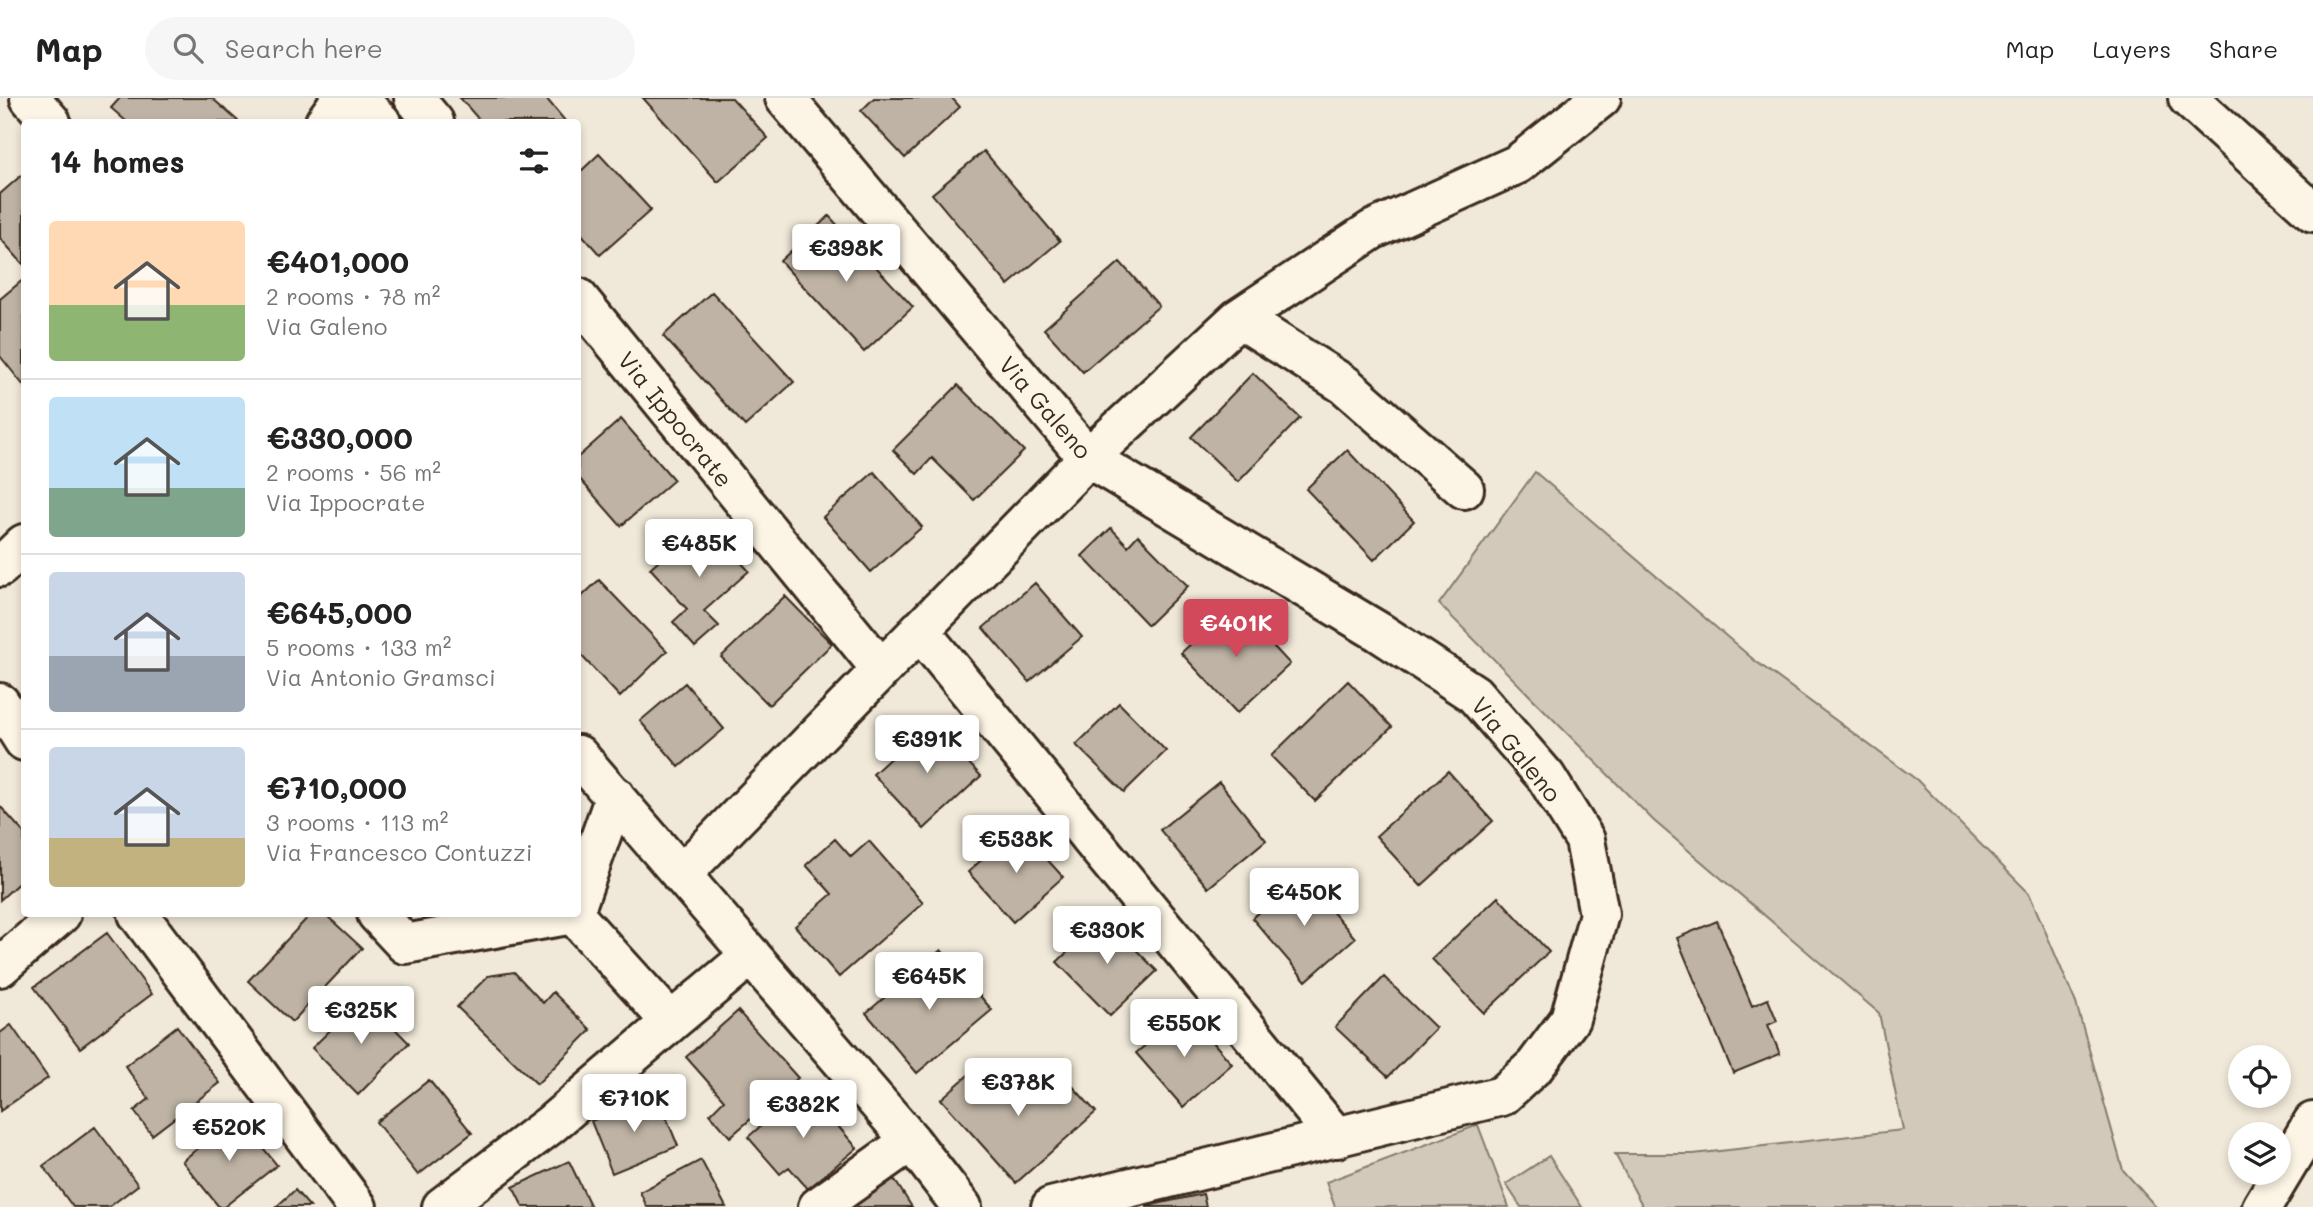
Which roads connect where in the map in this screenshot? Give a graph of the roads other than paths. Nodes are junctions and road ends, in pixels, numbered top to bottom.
1 (30, 98) edge
2 (342, 98) edge
3 (357, 98) edge
4 (408, 98) edge
5 (414, 98) edge
6 (785, 98) edge
7 (1601, 98) edge
8 (2188, 98) edge
9 (48, 119) edge
10 (327, 119) edge
11 (378, 119) edge
12 (392, 119) edge
13 (432, 119) edge
14 (2313, 212) edge
15 (581, 302) edge
16 (1239, 318) junction
17 (1088, 458) junction
18 (1464, 489) dead end
19 (21, 547) edge
20 (0, 567) edge
21 (919, 630) junction
22 (881, 669) junction
23 (0, 703) edge
24 (21, 736) edge
25 (581, 757) edge
26 (615, 796) junction
27 (681, 875) junction
28 (581, 892) edge
29 (58, 917) edge
30 (140, 917) edge
31 (380, 917) edge
32 (556, 917) edge
33 (576, 917) edge
34 (751, 955) junction
35 (0, 967) edge
36 (671, 1022) junction
37 (2313, 1122) edge
38 (1337, 1138) junction
39 (911, 1141) junction
40 (357, 1207) edge
41 (442, 1207) edge
42 (818, 1207) edge
43 (962, 1207) edge
44 (1051, 1207) edge
45 (2262, 1207) edge

1 - 9 street
2 - 10 street
3 - 11 street
4 - 12 street
5 - 13 street
6 - 17 street, Via Galeno
7 - 16 street
8 - 14 street
15 - 22 street, Via Ippocrate
16 - 17 street
16 - 18 street
17 - 21 street
17 - 38 street, Via Galeno
19 - 20 street
21 - 22 street
21 - 38 street
22 - 27 street
23 - 24 street
25 - 26 street
26 - 27 street
26 - 28 street
27 - 34 street
29 - 35 street
30 - 40 street
31 - 32 street
33 - 36 street
34 - 36 street
34 - 39 street
36 - 41 street
37 - 45 street
38 - 44 street, Via Galeno
39 - 42 street
39 - 43 street

